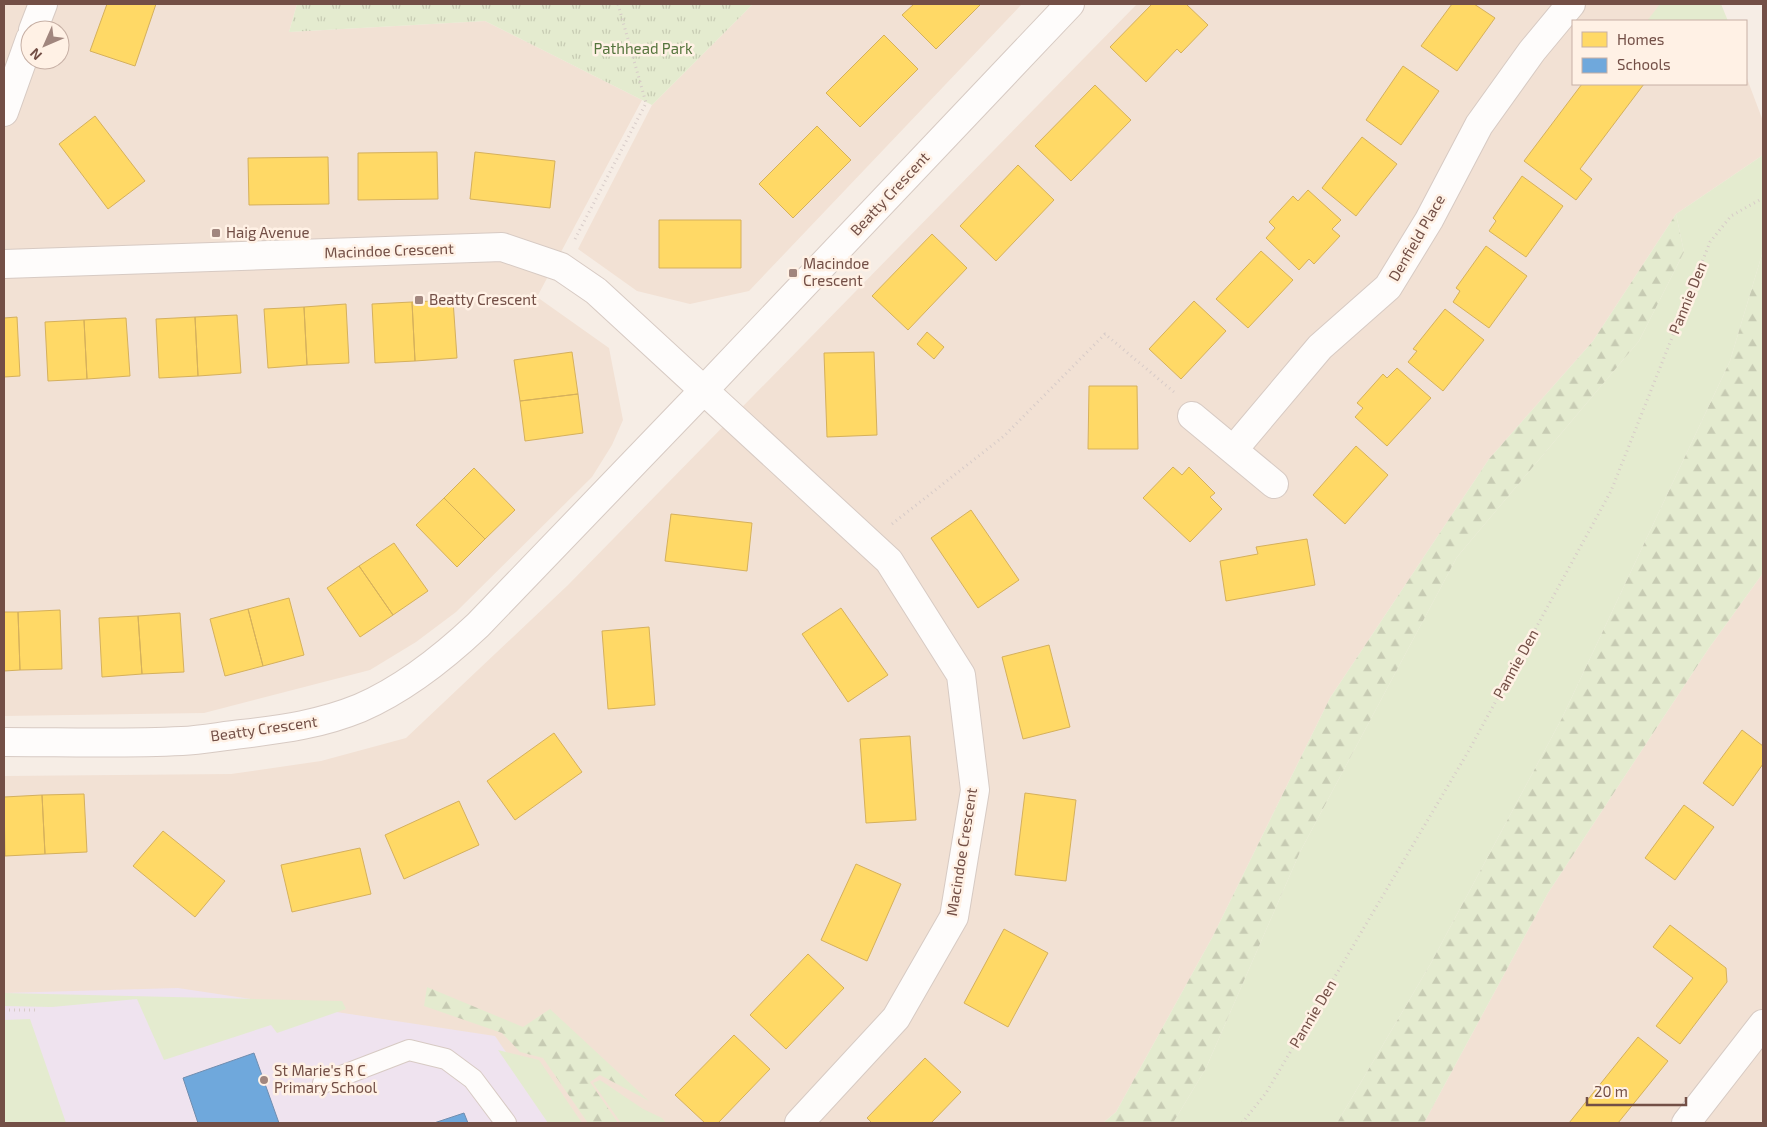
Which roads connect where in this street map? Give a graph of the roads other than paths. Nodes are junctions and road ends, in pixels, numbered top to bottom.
1 (43, 4) edge
2 (1070, 4) edge
3 (1571, 4) edge
4 (37, 20) edge
5 (20, 67) edge
6 (4, 112) edge
7 (4, 264) edge
8 (704, 390) junction
9 (1192, 416) road end
10 (1234, 449) junction
11 (1274, 484) dead end
12 (4, 742) edge
13 (1763, 1024) edge
14 (323, 1083) dead end
15 (506, 1123) edge
16 (799, 1123) edge
17 (1686, 1123) edge

1 - 4 street
2 - 8 street, Beatty Crescent
3 - 10 street, Denfield Place
5 - 6 street
7 - 8 street, Macindoe Crescent
8 - 12 street, Beatty Crescent
8 - 16 street, Macindoe Crescent
9 - 10 street
10 - 11 street
13 - 17 street
14 - 15 lane

